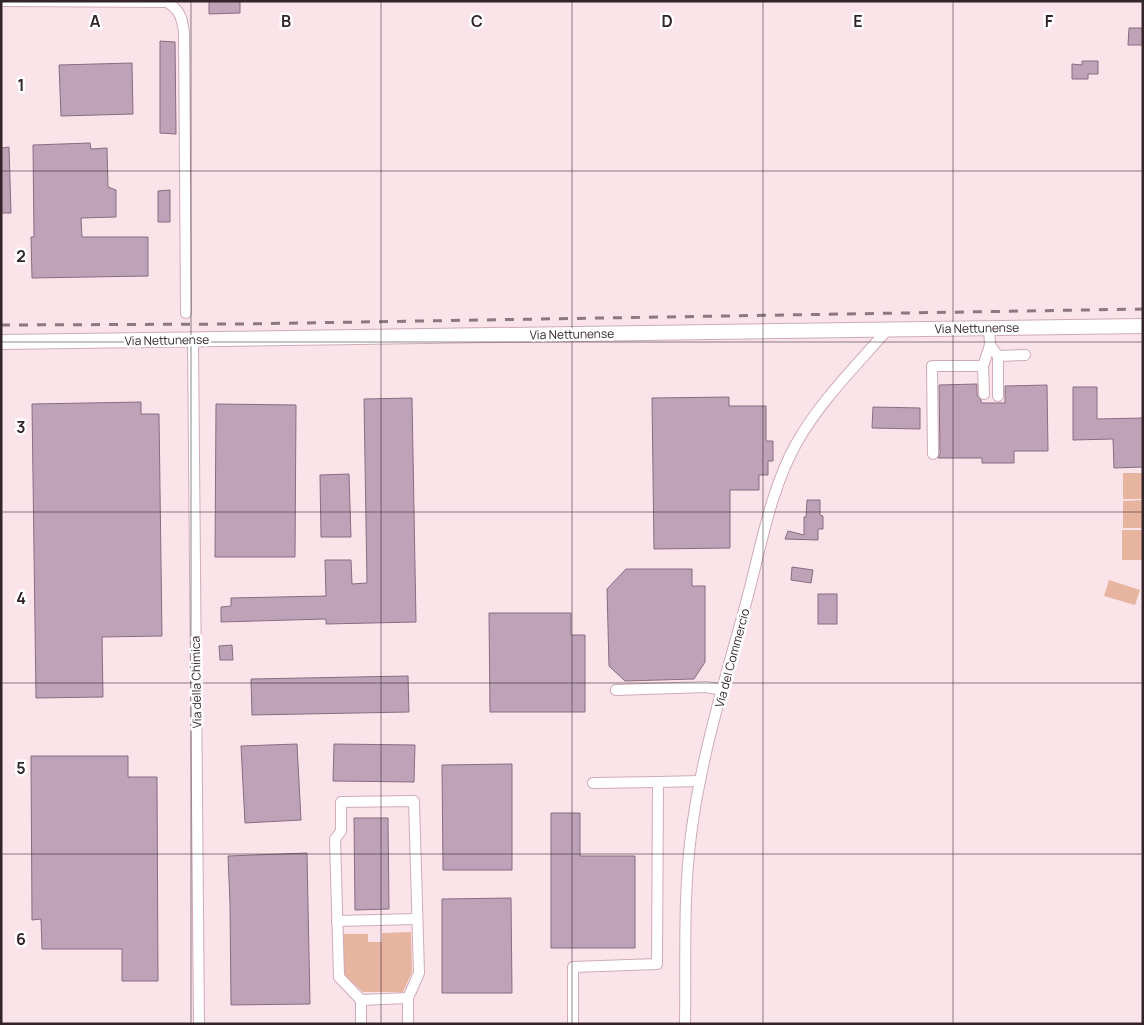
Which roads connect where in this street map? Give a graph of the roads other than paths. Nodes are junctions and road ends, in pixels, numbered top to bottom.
1 (1, 1) edge
2 (186, 313) dead end
3 (1143, 326) edge
4 (989, 328) junction
5 (888, 329) junction
6 (193, 340) junction
7 (1, 342) edge
8 (990, 344) junction
9 (1024, 355) dead end
10 (998, 356) junction
11 (983, 366) junction
12 (984, 394) dead end
13 (998, 396) dead end
14 (933, 454) dead end
15 (616, 690) dead end
16 (723, 690) junction
17 (700, 781) junction
18 (658, 782) junction
19 (593, 783) dead end
20 (418, 919) junction
21 (337, 921) junction
22 (408, 998) junction
23 (361, 1000) junction
24 (199, 1024) edge
25 (361, 1024) edge
26 (408, 1024) edge
27 (573, 1024) edge
28 (685, 1024) edge

1 - 2 street
3 - 4 main road, Via Nettunense
4 - 5 main road, Via Nettunense
4 - 8 street
5 - 6 main road, Via Nettunense
5 - 16 street, Via del Commercio
6 - 7 main road, Via Nettunense
6 - 24 street, Via della Chimica
8 - 10 street
8 - 11 street
9 - 10 street
10 - 13 street
11 - 12 street
11 - 14 street
15 - 16 street
16 - 17 street, Via del Commercio
17 - 18 street
17 - 28 street, Via del Commercio
18 - 19 street
18 - 27 street
20 - 21 street
20 - 21 street
20 - 22 street
21 - 23 street
22 - 23 street
22 - 26 street
23 - 25 street

